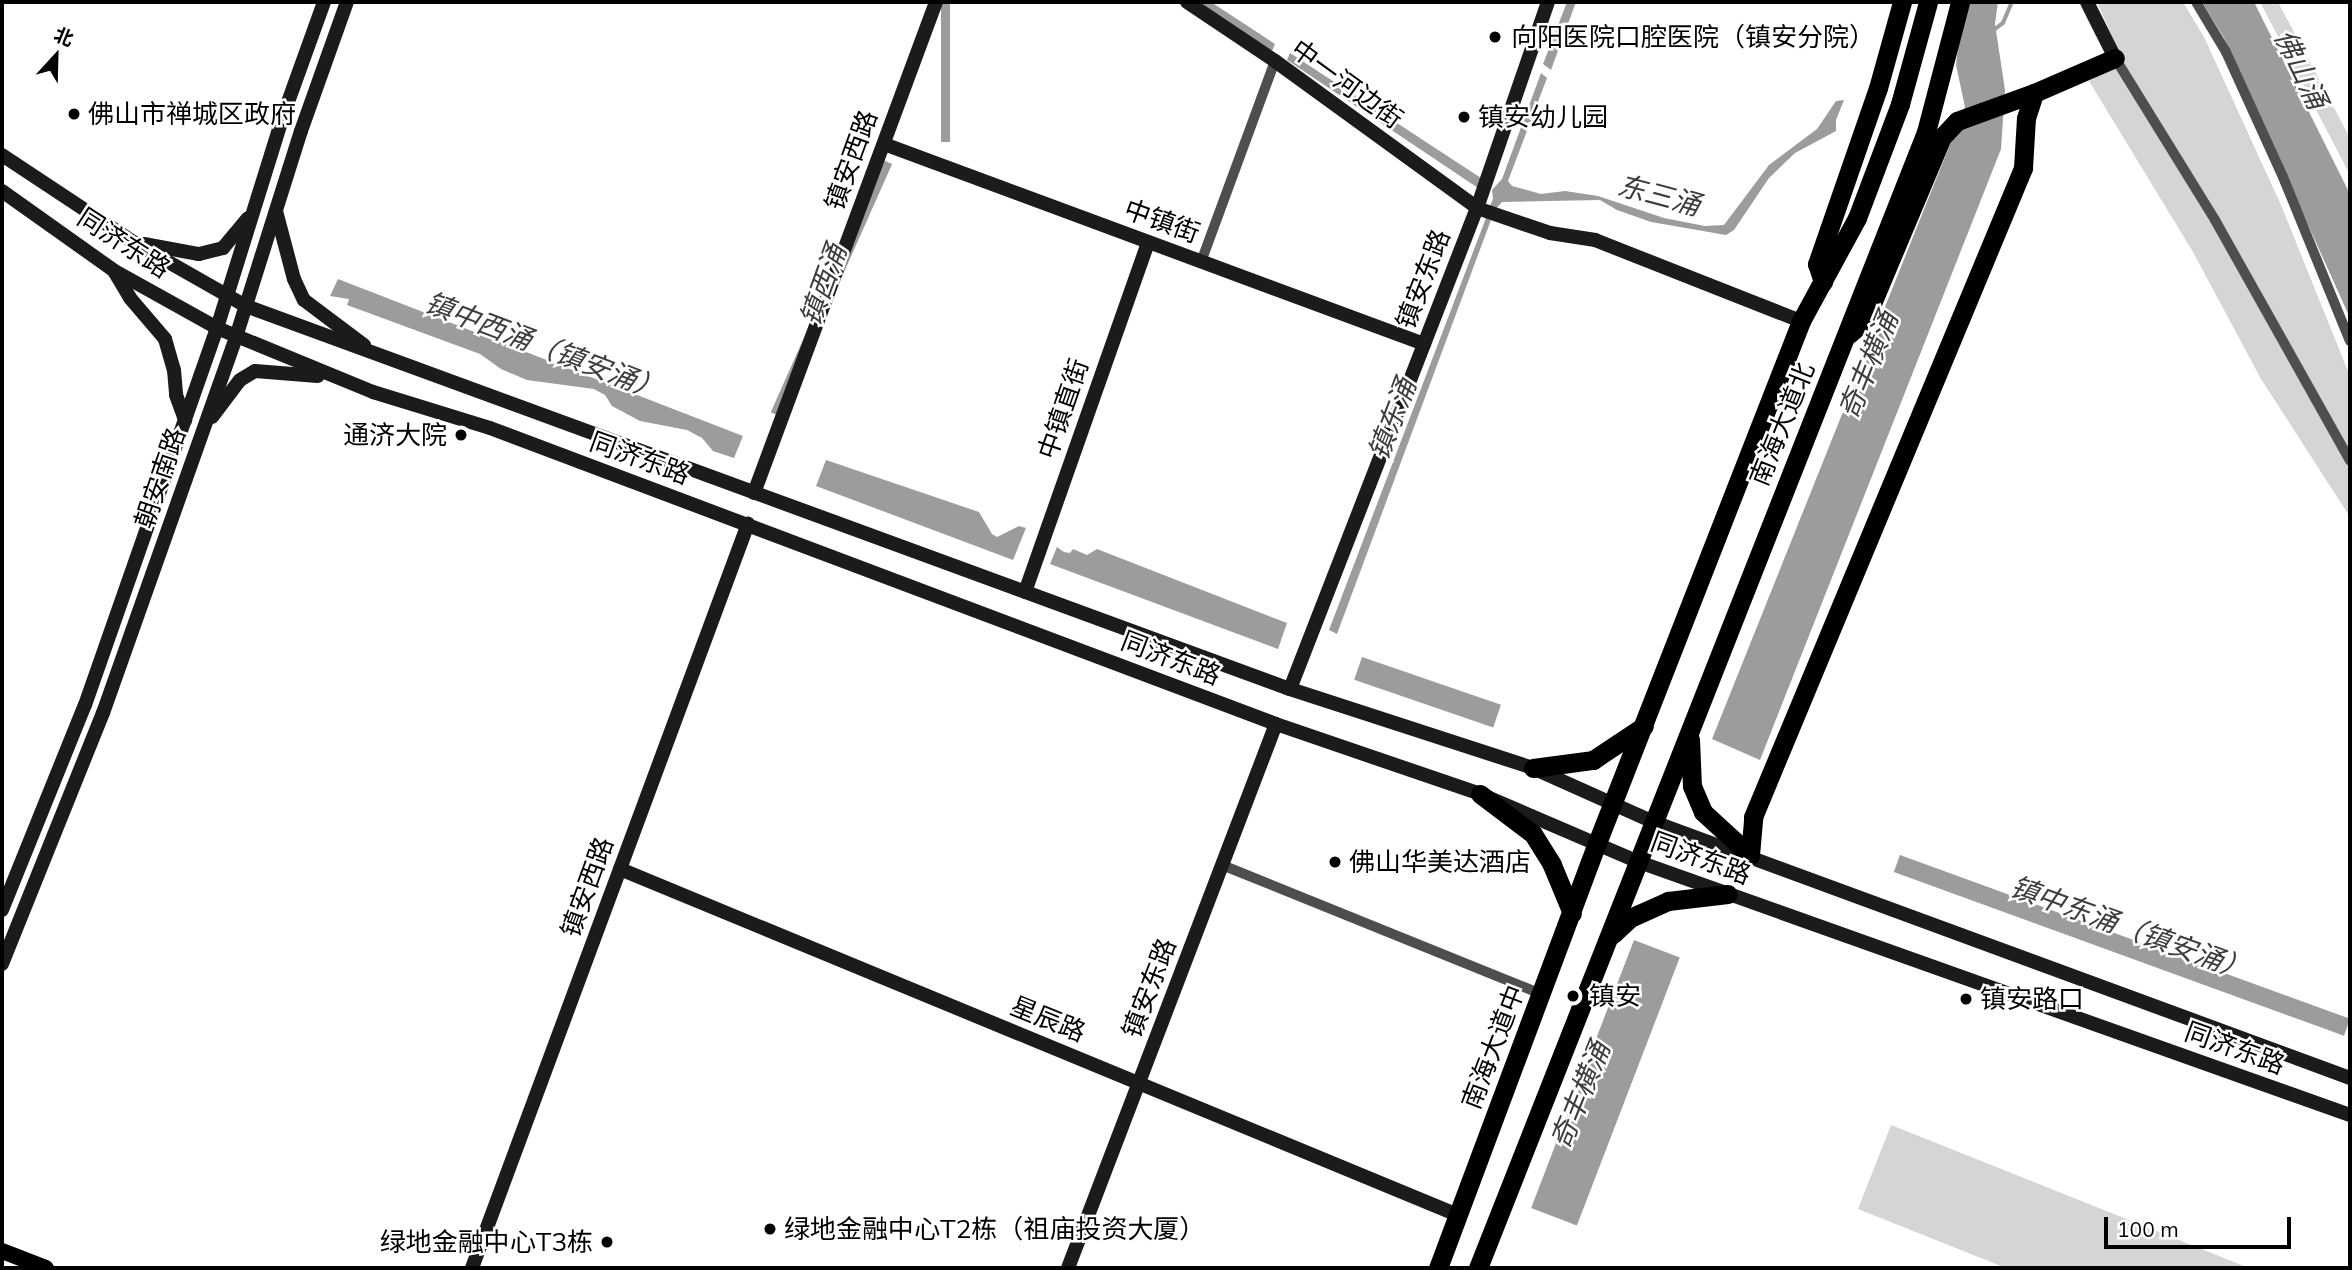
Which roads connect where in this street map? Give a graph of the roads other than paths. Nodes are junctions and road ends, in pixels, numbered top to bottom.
1 (324, 2) edge
2 (347, 2) edge
3 (936, 2) edge
4 (1187, 2) edge
5 (1548, 2) edge
6 (1902, 2) edge
7 (1927, 2) edge
8 (1960, 2) edge
9 (2087, 2) edge
10 (2196, 2) edge
11 (2115, 58) junction
12 (1275, 61) junction
13 (2034, 93) junction
14 (884, 144) junction
15 (2, 155) edge
16 (2, 191) edge
17 (257, 205) junction
18 (1477, 208) junction
19 (276, 211) junction
20 (1148, 242) junction
21 (135, 243) junction
22 (1201, 262) junction
23 (113, 270) junction
24 (1823, 282) junction
25 (227, 297) junction
26 (246, 306) junction
27 (1801, 321) junction
28 (216, 328) junction
29 (236, 337) junction
30 (1843, 340) junction
31 (2350, 341) edge
32 (1424, 344) junction
33 (386, 359) junction
34 (344, 380) junction
35 (185, 419) junction
36 (205, 426) junction
37 (2350, 461) edge
38 (754, 493) junction
39 (748, 523) junction
40 (1025, 592) junction
41 (1290, 689) junction
42 (1276, 724) junction
43 (1644, 726) junction
44 (1689, 731) junction
45 (1533, 768) junction
46 (1480, 794) junction
47 (1614, 803) junction
48 (1654, 822) junction
49 (1597, 843) junction
50 (1750, 855) junction
51 (1639, 862) junction
52 (1222, 865) junction
53 (620, 869) junction
54 (1728, 894) junction
55 (2, 910) edge
56 (1572, 913) junction
57 (1609, 937) junction
58 (2, 964) edge
59 (1541, 994) junction
60 (2350, 1078) edge
61 (1139, 1083) junction
62 (2350, 1115) edge
63 (1458, 1215) junction
64 (2, 1251) edge
65 (46, 1268) edge
66 (472, 1268) edge
67 (1068, 1268) edge
68 (1437, 1268) edge
69 (1478, 1268) edge

1 - 17 main road, 朝安南路
2 - 19 main road, 朝安南路
3 - 14 main road, 镇安西路
4 - 12 main road, 中一河边街
5 - 18 main road, 镇安东路
6 - 24 highway
7 - 24 highway, 南海大道北
8 - 30 highway, 南海大道北
9 - 11 main road
10 - 31 street
11 - 13 highway
11 - 37 street
12 - 18 main road, 中一河边街
12 - 22 street
13 - 30 highway
13 - 50 highway
14 - 20 main road, 中镇街
14 - 38 main road, 镇安西路
15 - 21 main road, 同济东路
16 - 23 main road, 同济东路
17 - 21 main road
17 - 25 main road, 朝安南路
18 - 27 main road, 中一河边街
18 - 32 main road, 镇安东路
19 - 26 main road, 朝安南路
19 - 33 main road
20 - 22 main road, 中镇街
20 - 40 main road, 中镇直街
21 - 25 main road, 同济东路
22 - 32 main road, 中镇街
23 - 28 main road, 同济东路
23 - 35 main road
24 - 27 highway, 南海大道北
25 - 26 main road, 同济东路
25 - 28 main road, 朝安南路
26 - 29 main road, 朝安南路
26 - 33 main road, 同济东路
27 - 43 highway, 南海大道北
28 - 29 main road, 同济东路
28 - 35 main road, 朝安南路
29 - 34 main road, 同济东路
29 - 36 main road, 朝安南路
30 - 44 highway, 南海大道北
32 - 41 main road, 镇安东路
33 - 38 main road, 同济东路
34 - 36 main road
34 - 39 main road, 同济东路
35 - 55 main road, 朝安南路
36 - 58 main road, 朝安南路
38 - 40 main road, 同济东路
39 - 42 main road, 同济东路
39 - 53 main road, 镇安西路
40 - 41 main road, 同济东路
41 - 45 main road, 同济东路
42 - 46 main road, 同济东路
42 - 52 main road, 镇安东路
43 - 45 highway
43 - 47 highway, 南海大道北
44 - 48 highway, 南海大道北
44 - 50 highway
45 - 47 main road, 同济东路
46 - 49 main road, 同济东路
46 - 56 highway
47 - 48 main road, 同济东路
47 - 49 highway, 南海大道北
48 - 50 main road, 同济东路
48 - 51 highway, 南海大道北
49 - 51 main road, 同济东路
49 - 56 highway, 南海大道中
50 - 60 main road, 同济东路
51 - 54 main road, 同济东路
51 - 57 highway
52 - 59 street
52 - 61 main road, 镇安东路
53 - 61 main road, 星辰路
53 - 66 main road, 镇安西路
54 - 57 highway
54 - 62 main road, 同济东路
56 - 59 highway, 南海大道中
57 - 69 highway
59 - 63 highway, 南海大道中
61 - 63 main road, 星辰路
61 - 67 main road, 镇安东路
63 - 68 highway, 南海大道中
64 - 65 main road

